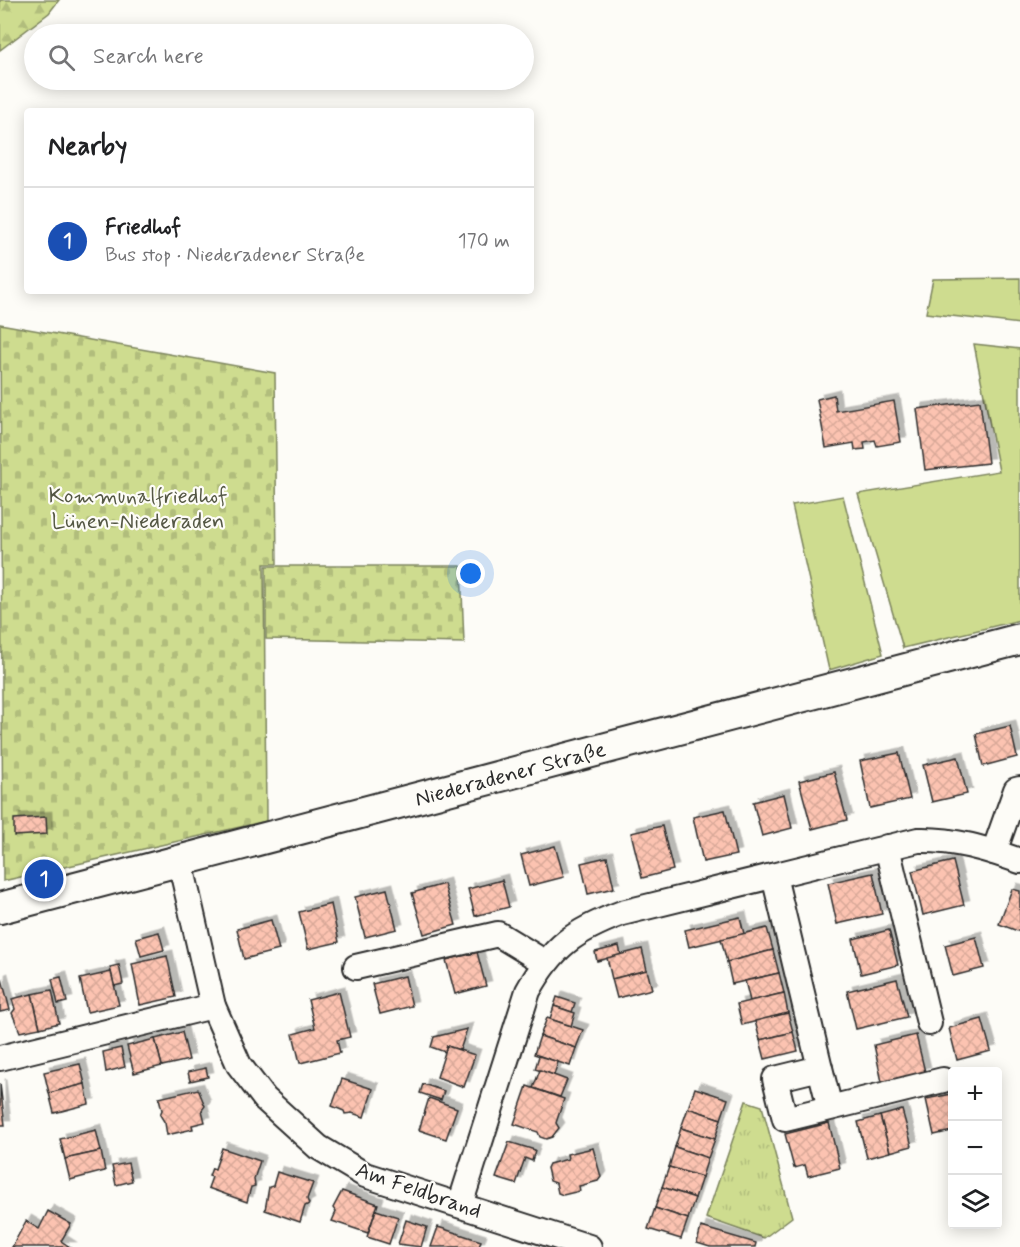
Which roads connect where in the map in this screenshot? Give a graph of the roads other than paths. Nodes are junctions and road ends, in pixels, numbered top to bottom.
1 (1020, 639) edge
2 (1020, 789) edge
3 (887, 847) junction
4 (994, 852) junction
5 (180, 861) junction
6 (1020, 861) edge
7 (774, 876) junction
8 (0, 908) edge
9 (544, 962) junction
10 (356, 967) dead end
11 (213, 1006) junction
12 (929, 1023) dead end
13 (0, 1058) edge
14 (820, 1068) junction
15 (943, 1080) dead end
16 (830, 1108) junction
17 (460, 1205) junction
18 (589, 1247) edge

1 - 5 street, Niederadener Straße
2 - 4 street
3 - 4 street
3 - 7 street
3 - 12 street
4 - 6 street
5 - 8 street, Niederadener Straße
5 - 11 street, Am Feldbrand
7 - 9 street
7 - 14 street
9 - 10 street
9 - 17 street
11 - 13 street
11 - 17 street, Am Feldbrand
14 - 16 street
14 - 16 street
15 - 16 street
17 - 18 street, Am Feldbrand

